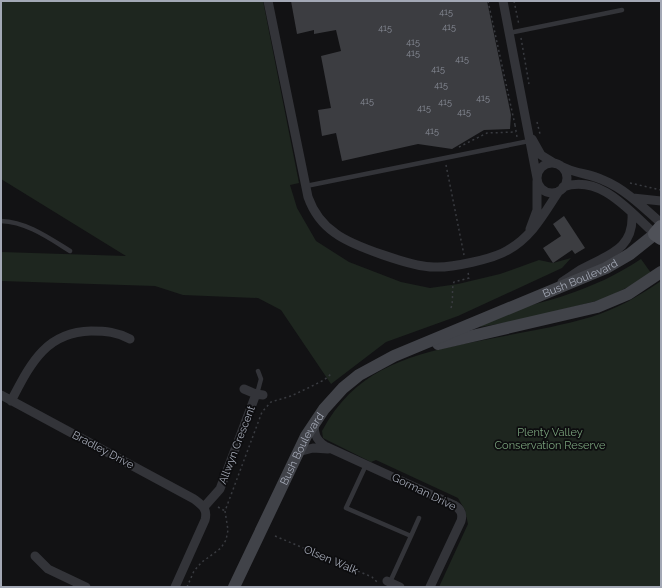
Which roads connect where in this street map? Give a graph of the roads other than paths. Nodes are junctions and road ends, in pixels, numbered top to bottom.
1 (268, 1) edge
2 (503, 1) edge
3 (622, 10) dead end
4 (509, 33) junction
5 (527, 125) junction
6 (529, 141) junction
7 (556, 164) junction
8 (537, 179) junction
9 (305, 186) junction
10 (561, 189) junction
11 (633, 198) junction
12 (661, 201) edge
13 (632, 214) junction
14 (1, 221) edge
15 (659, 230) edge
16 (522, 240) junction
17 (70, 251) dead end
18 (661, 272) edge
19 (550, 291) junction
20 (130, 339) dead end
21 (411, 350) junction
22 (258, 371) dead end
23 (244, 389) dead end
24 (259, 394) junction
25 (1, 395) edge
26 (11, 401) junction
27 (315, 421) junction
28 (331, 449) junction
29 (298, 452) junction
30 (366, 464) junction
31 (204, 507) junction
32 (420, 518) dead end
33 (411, 536) junction
34 (35, 556) dead end
35 (385, 583) joint
36 (86, 587) edge
37 (175, 587) edge
38 (234, 587) edge
39 (400, 587) edge
40 (430, 587) edge

1 - 9 street
2 - 4 street
3 - 4 lane
4 - 5 street
5 - 6 street
5 - 7 street
6 - 8 street
6 - 9 lane
7 - 8 street
7 - 10 street
7 - 11 street
8 - 10 street
8 - 16 street
9 - 16 street
10 - 13 street
10 - 16 street
11 - 12 street
11 - 15 street
13 - 15 street
13 - 19 street
14 - 17 lane
15 - 19 main road, Bush Boulevard
18 - 21 main road, Bush Boulevard
19 - 21 main road, Bush Boulevard
20 - 26 street
21 - 27 main road, Bush Boulevard
22 - 24 lane
23 - 24 street
24 - 31 street, Allwyn Crescent
25 - 26 street, Bradley Drive
26 - 31 street, Bradley Drive
27 - 28 street
27 - 29 main road, Bush Boulevard
28 - 29 street
28 - 30 street, Gorman Drive
29 - 38 main road, Bush Boulevard
30 - 33 lane
30 - 40 street, Gorman Drive
31 - 37 street
32 - 33 lane
33 - 35 lane
34 - 36 street
35 - 39 street

